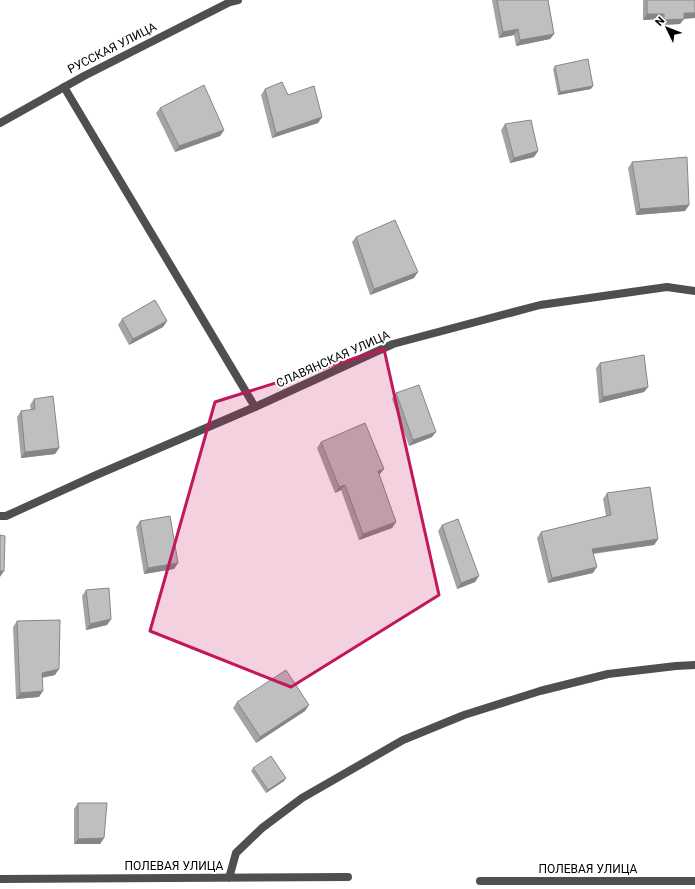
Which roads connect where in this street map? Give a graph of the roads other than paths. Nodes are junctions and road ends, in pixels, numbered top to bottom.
1 (238, 0) edge
2 (64, 87) junction
3 (0, 124) edge
4 (695, 291) edge
5 (255, 407) junction
6 (0, 516) edge
7 (695, 666) edge
8 (348, 877) dead end
9 (229, 878) junction
10 (0, 879) edge
11 (480, 880) dead end
12 (695, 881) edge

1 - 2 street, РУССКАЯ УЛИЦА
2 - 3 street, РУССКАЯ УЛИЦА
2 - 5 street
4 - 5 street, СЛАВЯНСКАЯ УЛИЦА
5 - 6 street, СЛАВЯНСКАЯ УЛИЦА
7 - 9 street
8 - 9 street, ПОЛЕВАЯ УЛИЦА
9 - 10 street, ПОЛЕВАЯ УЛИЦА
11 - 12 street, ПОЛЕВАЯ УЛИЦА

